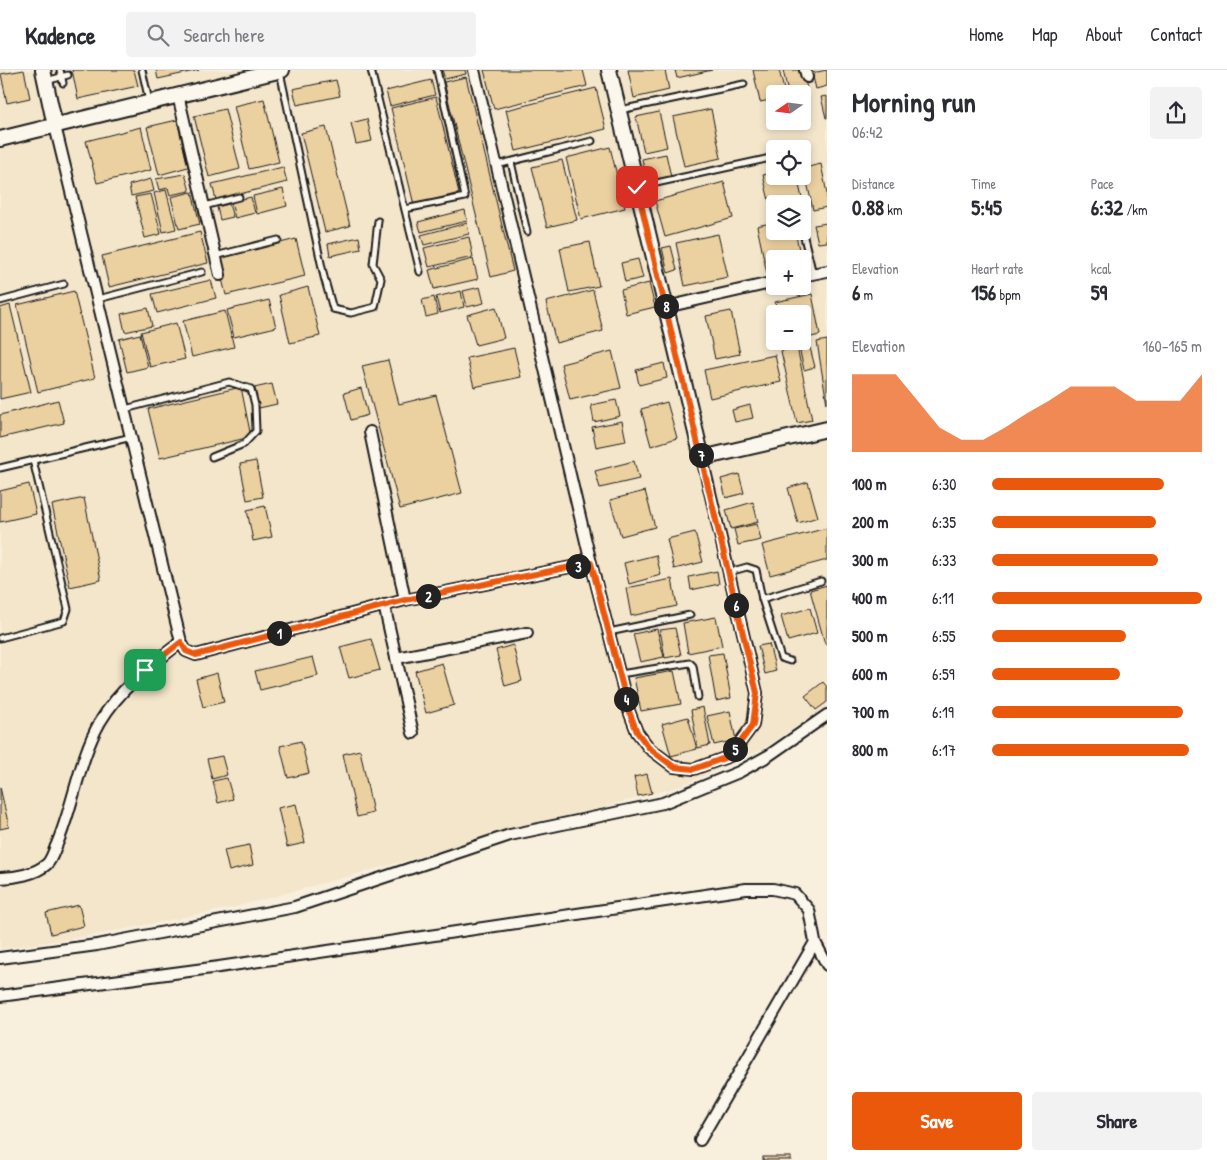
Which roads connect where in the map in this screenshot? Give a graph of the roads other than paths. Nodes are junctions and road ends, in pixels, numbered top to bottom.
1 (60, 70) edge
2 (142, 70) edge
3 (371, 70) edge
4 (437, 70) edge
5 (474, 70) edge
6 (609, 70) edge
7 (275, 71) edge
8 (68, 75) dead end
9 (44, 76) edge
10 (62, 80) junction
11 (744, 84) dead end
12 (178, 96) junction
13 (150, 102) junction
14 (619, 110) junction
15 (55, 126) junction
16 (0, 139) edge
17 (592, 141) dead end
18 (766, 159) edge
19 (511, 162) junction
20 (497, 165) junction
21 (637, 187) junction
22 (239, 197) dead end
23 (204, 206) junction
24 (405, 209) junction
25 (378, 222) dead end
26 (527, 232) dead end
27 (278, 240) dead end
28 (215, 256) junction
29 (827, 271) edge
30 (202, 272) dead end
31 (420, 272) dead end
32 (811, 274) edge
33 (220, 275) dead end
34 (64, 284) dead end
35 (766, 284) edge
36 (98, 299) junction
37 (0, 301) edge
38 (666, 307) junction
39 (125, 409) junction
40 (827, 429) edge
41 (370, 432) dead end
42 (132, 437) junction
43 (212, 457) dead end
44 (702, 458) junction
45 (33, 460) junction
46 (0, 468) edge
47 (591, 563) junction
48 (729, 572) junction
49 (821, 581) dead end
50 (762, 599) junction
51 (405, 600) junction
52 (384, 605) junction
53 (690, 615) dead end
54 (609, 632) junction
55 (527, 633) dead end
56 (0, 638) edge
57 (181, 642) junction
58 (396, 658) junction
59 (790, 660) dead end
60 (620, 674) junction
61 (698, 697) dead end
62 (827, 715) edge
63 (413, 733) dead end
64 (730, 756) junction
65 (739, 772) junction
66 (0, 878) edge
67 (815, 942) junction
68 (0, 958) edge
69 (827, 965) edge
70 (0, 996) edge
71 (700, 1140) dead end

1 - 10 lane
2 - 13 lane
3 - 24 lane
4 - 24 lane
5 - 20 street
6 - 14 street
7 - 12 street
7 - 25 lane
8 - 10 lane
9 - 10 lane
9 - 15 street
11 - 14 lane
12 - 13 street
12 - 23 street
13 - 15 street
14 - 21 street
15 - 16 street
15 - 36 street
17 - 19 lane
18 - 21 lane
19 - 20 lane
19 - 26 lane
20 - 47 street
21 - 38 street
22 - 23 lane
23 - 28 street
24 - 31 lane
27 - 28 lane
28 - 33 street
29 - 32 street
30 - 36 lane
34 - 37 lane
35 - 38 street
36 - 39 street
38 - 44 street
39 - 42 street
39 - 43 lane
40 - 44 street
41 - 51 street
42 - 45 lane
42 - 57 street
44 - 48 street
45 - 46 lane
45 - 56 lane
47 - 51 street
47 - 54 street
48 - 50 lane
48 - 64 street
49 - 50 lane
50 - 59 lane
51 - 52 street
52 - 57 street
52 - 58 street
53 - 54 lane
54 - 60 street
55 - 58 street
57 - 66 street
58 - 63 street
60 - 61 lane
60 - 64 street
62 - 65 street
64 - 65 street
65 - 68 street
67 - 69 street
67 - 70 street
67 - 71 street

